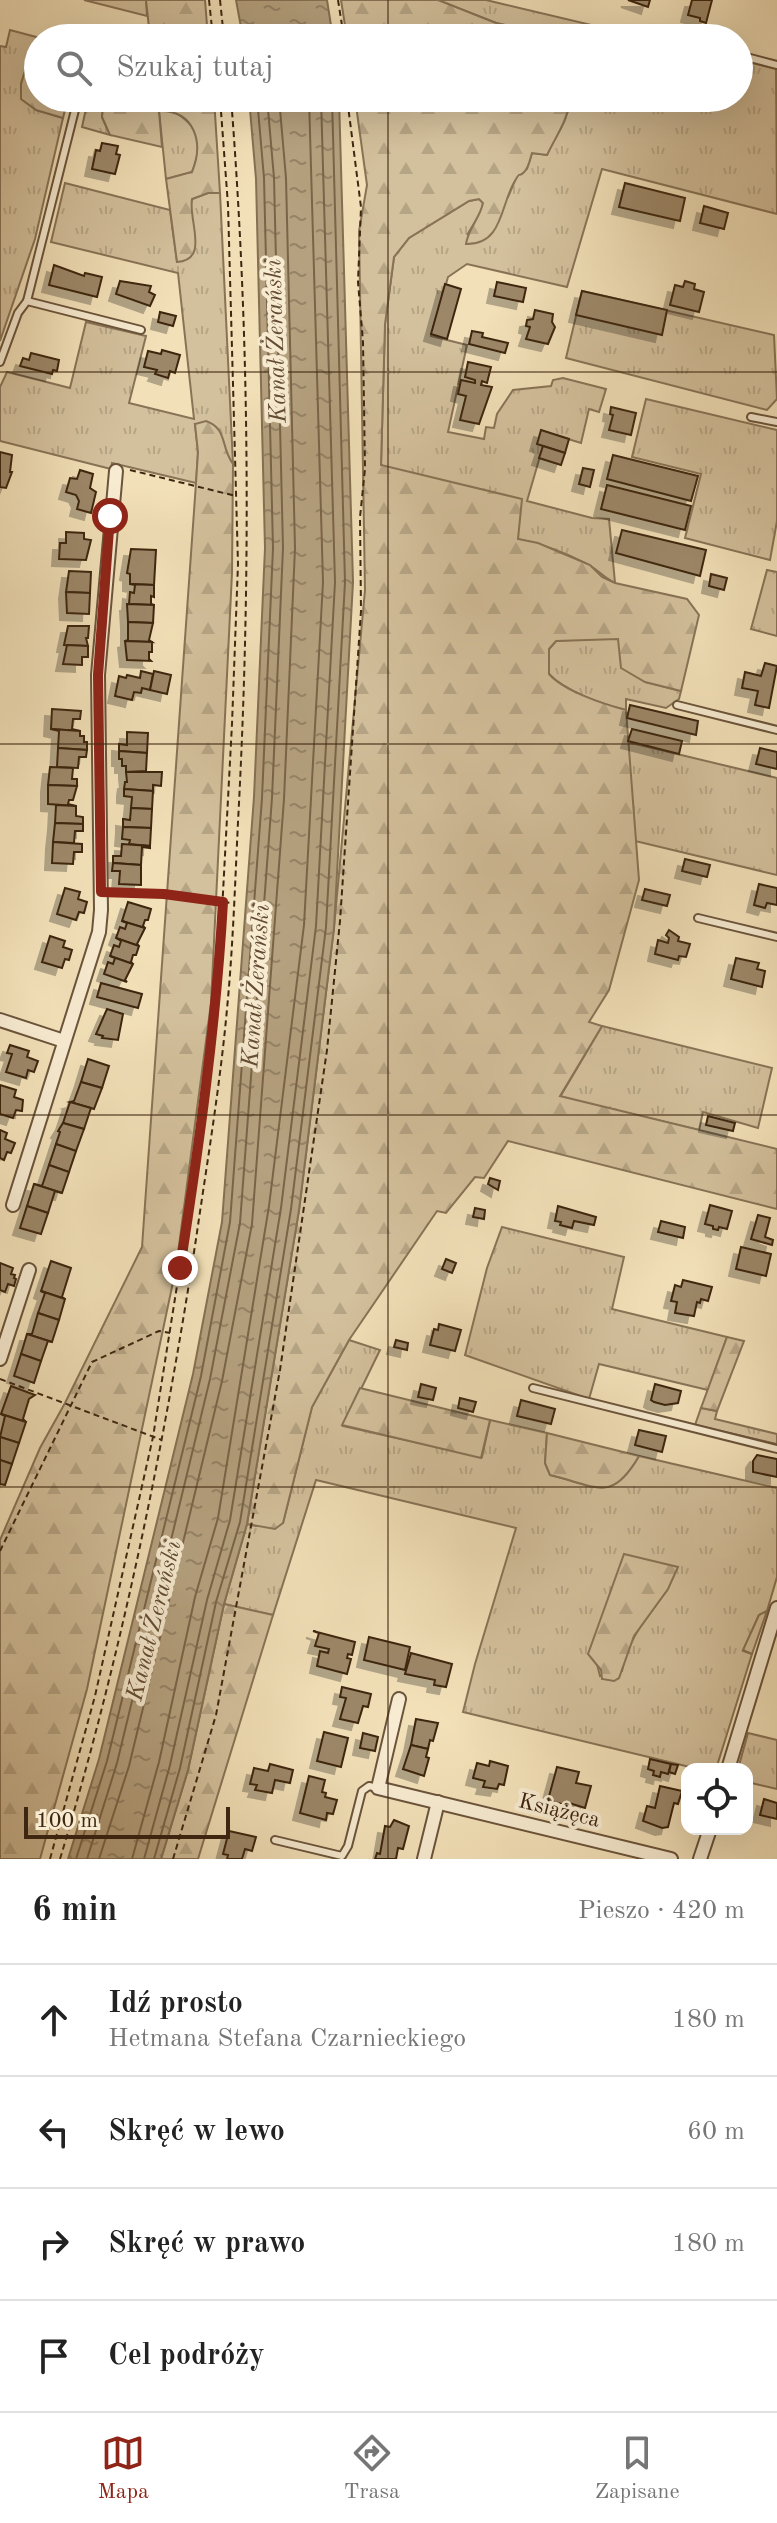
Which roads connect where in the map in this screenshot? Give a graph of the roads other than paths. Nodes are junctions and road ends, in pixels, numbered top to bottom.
1 (753, 59) edge
2 (777, 65) edge
3 (74, 112) edge
4 (27, 301) junction
5 (141, 330) dead end
6 (0, 362) edge
7 (751, 417) dead end
8 (777, 422) edge
9 (116, 471) road end
10 (677, 705) dead end
11 (777, 730) edge
12 (698, 918) dead end
13 (777, 937) edge
14 (0, 1020) edge
15 (64, 1041) junction
16 (13, 1205) dead end
17 (29, 1270) dead end
18 (0, 1359) edge
19 (533, 1388) dead end
20 (777, 1449) edge
21 (777, 1608) edge
22 (399, 1699) dead end
23 (730, 1763) edge
24 (378, 1788) junction
25 (438, 1802) junction
26 (708, 1835) edge
27 (275, 1840) dead end
28 (424, 1859) edge
29 (671, 1859) edge
30 (700, 1859) edge

1 - 2 lane
3 - 4 lane
4 - 5 lane
4 - 6 lane
7 - 8 lane
9 - 15 street
10 - 11 lane
12 - 13 lane
14 - 15 street
15 - 16 street
17 - 18 street
19 - 20 lane
21 - 23 street
22 - 24 street
24 - 25 street, Książęca
24 - 27 lane
25 - 28 street
25 - 29 street, Książęca
26 - 30 street

